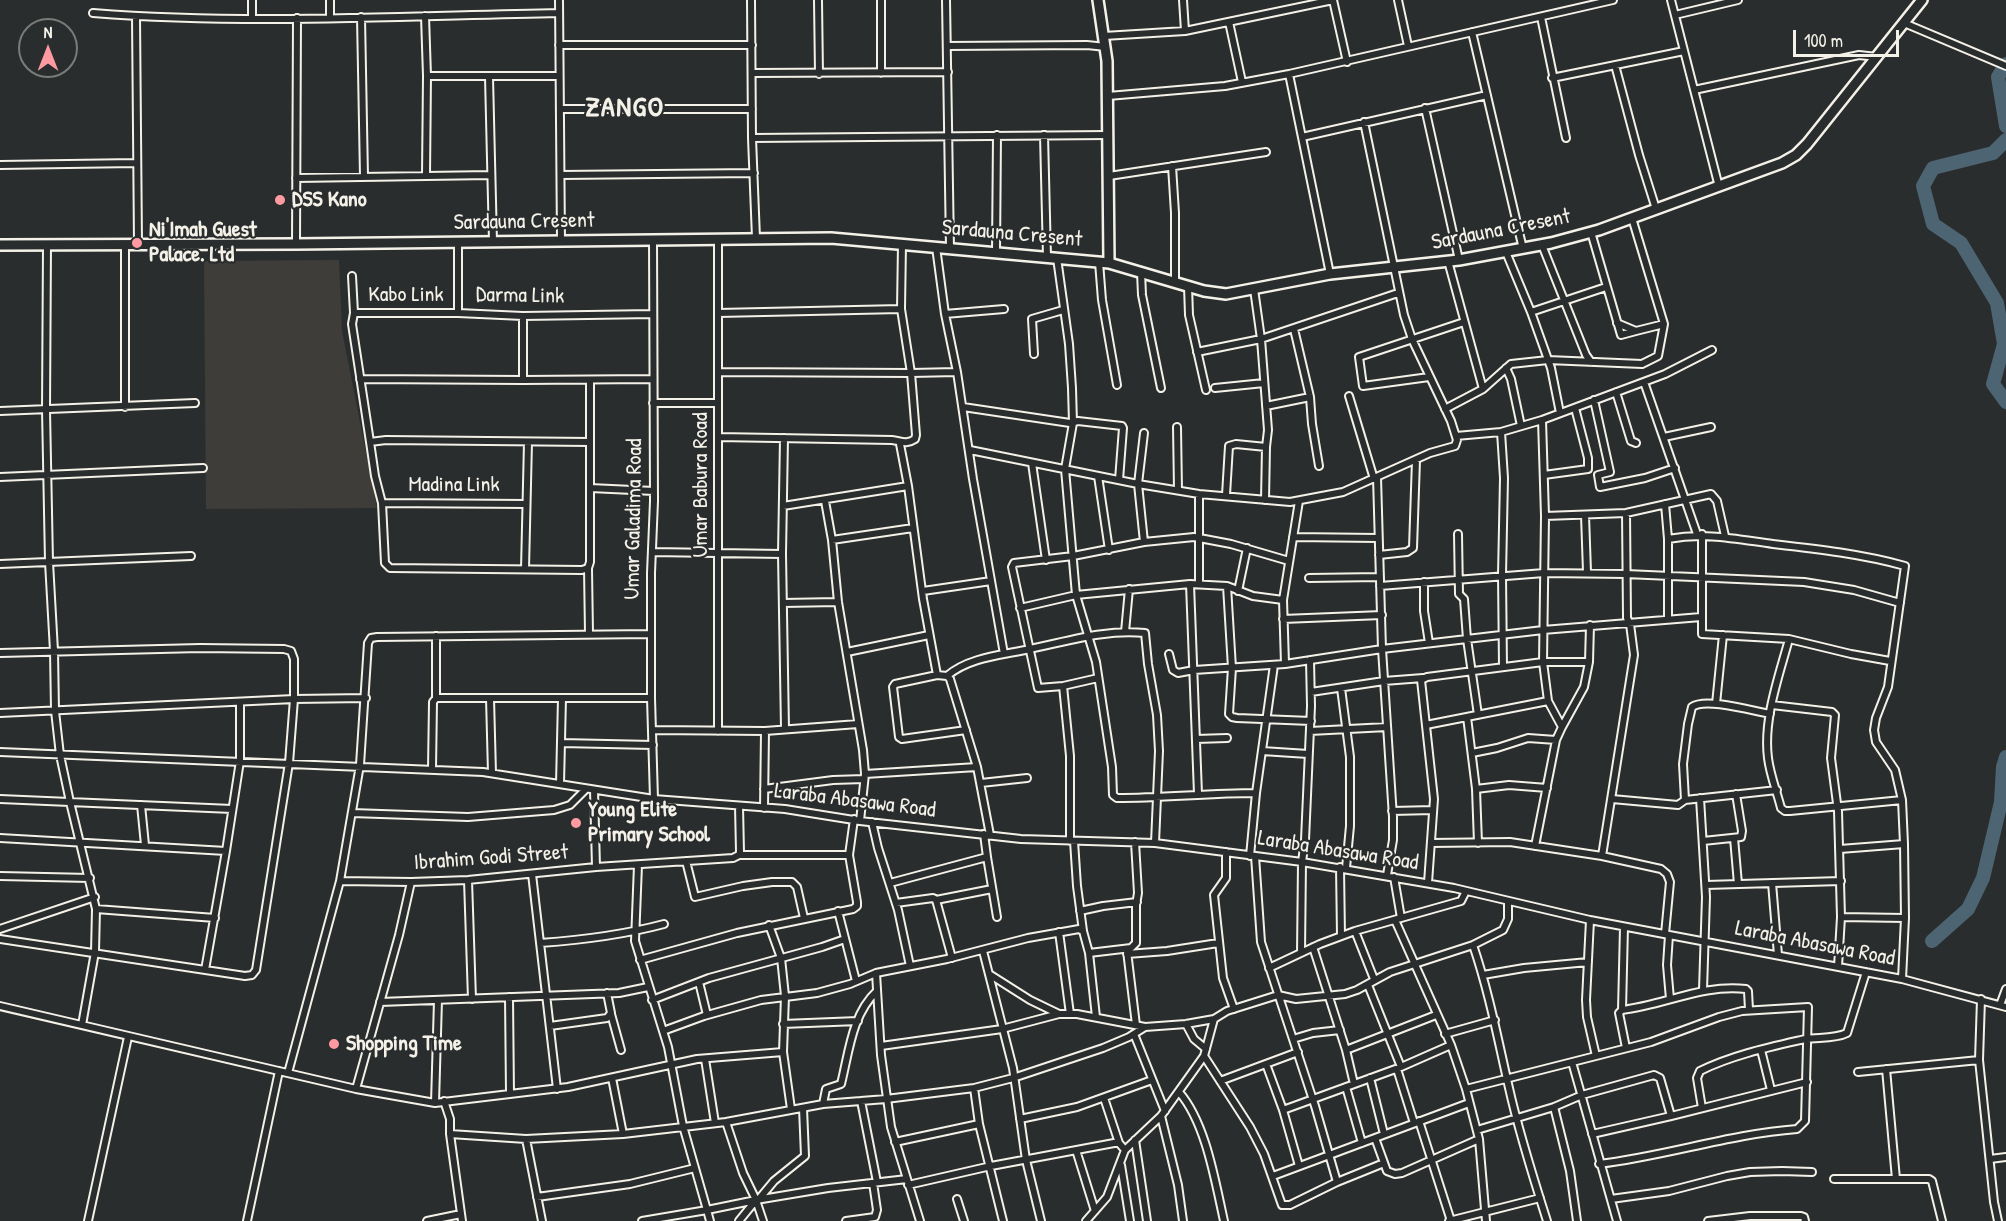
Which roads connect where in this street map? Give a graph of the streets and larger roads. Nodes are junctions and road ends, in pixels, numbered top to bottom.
1 (252, 0) edge
2 (330, 0) edge
3 (559, 0) edge
4 (751, 0) edge
5 (818, 0) edge
6 (881, 0) edge
7 (946, 0) edge
8 (1098, 0) edge
9 (1183, 0) edge
10 (1333, 0) edge
11 (1398, 0) edge
12 (1613, 0) edge
13 (1671, 0) edge
14 (1738, 0) edge
15 (1922, 0) edge
16 (93, 13) dead end
17 (559, 13) junction
18 (1675, 15) junction
19 (425, 16) junction
20 (136, 17) junction
21 (362, 17) junction
22 (1540, 17) junction
23 (252, 18) junction
24 (297, 18) junction
25 (330, 18) junction
26 (1229, 22) junction
27 (1904, 23) junction
28 (1185, 31) junction
29 (1472, 32) junction
30 (1104, 36) junction
31 (559, 45) junction
32 (752, 45) junction
33 (947, 46) junction
34 (1408, 46) junction
35 (1106, 47) junction
36 (1684, 51) junction
37 (1877, 57) junction
38 (1347, 62) junction
39 (1615, 65) junction
40 (2005, 65) edge
41 (948, 72) junction
42 (752, 73) junction
43 (881, 73) junction
44 (819, 74) junction
45 (1289, 74) junction
46 (427, 76) junction
47 (560, 76) junction
48 (489, 77) junction
49 (1552, 78) junction
50 (1242, 82) junction
51 (1694, 90) junction
52 (1487, 95) junction
53 (1108, 96) junction
54 (1425, 108) junction
55 (560, 109) junction
56 (752, 109) junction
57 (1364, 122) junction
58 (949, 135) junction
59 (997, 135) junction
60 (1044, 135) junction
61 (1108, 135) junction
62 (1302, 137) junction
63 (752, 138) junction
64 (1566, 138) dead end
65 (1266, 152) dead end
66 (136, 163) junction
67 (0, 165) edge
68 (1172, 166) junction
69 (754, 173) junction
70 (561, 175) junction
71 (426, 176) junction
72 (491, 176) junction
73 (1109, 176) junction
74 (364, 177) junction
75 (296, 178) junction
76 (1719, 188) junction
77 (1656, 209) junction
78 (1632, 218) junction
79 (1591, 232) junction
80 (718, 238) junction
81 (756, 238) junction
82 (653, 239) junction
83 (561, 241) junction
84 (458, 242) junction
85 (493, 242) junction
86 (125, 244) junction
87 (138, 244) junction
88 (296, 244) junction
89 (902, 244) junction
90 (0, 245) edge
91 (47, 245) junction
92 (1542, 245) junction
93 (936, 247) junction
94 (950, 248) junction
95 (1523, 249) junction
96 (996, 252) junction
97 (1506, 252) junction
98 (1052, 258) junction
99 (1459, 260) junction
100 (1448, 261) junction
101 (1104, 263) junction
102 (1394, 267) junction
103 (1141, 271) junction
104 (1330, 274) junction
105 (352, 276) dead end
106 (1175, 281) junction
107 (1188, 286) junction
108 (1606, 287) junction
109 (1254, 288) junction
110 (1398, 293) junction
111 (1564, 301) junction
112 (901, 309) junction
113 (1004, 309) dead end
114 (1063, 310) junction
115 (1532, 312) junction
116 (354, 313) junction
117 (458, 313) junction
118 (718, 313) junction
119 (653, 314) junction
120 (945, 314) junction
121 (524, 316) junction
122 (1464, 322) junction
123 (1664, 324) junction
124 (1294, 329) junction
125 (1261, 339) junction
126 (1412, 339) junction
127 (1712, 350) dead end
128 (1197, 352) junction
129 (1034, 354) dead end
130 (1548, 360) junction
131 (1591, 362) junction
132 (1506, 368) junction
133 (718, 372) junction
134 (957, 372) junction
135 (911, 373) junction
136 (1429, 377) junction
137 (360, 379) junction
138 (653, 379) junction
139 (523, 380) junction
140 (590, 380) junction
141 (1644, 382) junction
142 (1264, 383) junction
143 (1117, 385) dead end
144 (1161, 388) dead end
145 (1215, 388) dead end
146 (1483, 389) junction
147 (1206, 390) dead end
148 (1616, 392) junction
149 (1348, 396) dead end
150 (1310, 397) junction
151 (1594, 400) junction
152 (195, 403) dead end
153 (653, 403) junction
154 (718, 403) junction
155 (1266, 406) junction
156 (126, 407) junction
157 (963, 407) junction
158 (1575, 408) junction
159 (1445, 409) junction
160 (46, 410) junction
161 (0, 411) edge
162 (1560, 413) junction
163 (1542, 420) junction
164 (1073, 423) junction
165 (1521, 426) junction
166 (1178, 427) dead end
167 (1711, 427) dead end
168 (1501, 432) junction
169 (1144, 433) dead end
170 (1456, 436) junction
171 (718, 437) junction
172 (1664, 437) junction
173 (784, 438) junction
174 (370, 442) junction
175 (528, 442) junction
176 (590, 442) junction
177 (1636, 443) dead end
178 (900, 444) junction
179 (1266, 447) junction
180 (970, 450) junction
181 (1416, 460) junction
182 (1032, 463) junction
183 (1319, 466) dead end
184 (203, 468) dead end
185 (1675, 468) junction
186 (1065, 470) junction
187 (1544, 475) junction
188 (47, 476) junction
189 (1098, 476) junction
190 (0, 477) edge
191 (1375, 478) junction
192 (1119, 480) junction
193 (1138, 484) junction
194 (908, 486) junction
195 (590, 488) junction
196 (1178, 490) junction
197 (654, 491) junction
198 (1199, 494) junction
199 (1226, 495) junction
200 (1686, 499) junction
201 (825, 501) junction
202 (1265, 501) junction
203 (1299, 501) junction
204 (382, 503) junction
205 (526, 504) junction
206 (1665, 504) junction
207 (783, 506) junction
208 (1626, 513) junction
209 (1545, 516) junction
210 (1586, 516) junction
211 (914, 528) junction
212 (1458, 534) dead end
213 (1699, 534) junction
214 (1725, 536) junction
215 (1198, 537) junction
216 (1293, 537) junction
217 (1378, 538) junction
218 (1668, 539) junction
219 (832, 540) junction
220 (1144, 542) junction
221 (1247, 548) junction
222 (1109, 550) junction
223 (652, 552) junction
224 (719, 554) junction
225 (782, 554) junction
226 (1379, 555) junction
227 (191, 556) dead end
228 (1073, 556) junction
229 (1046, 560) junction
230 (1288, 561) junction
231 (49, 562) junction
232 (0, 564) edge
233 (588, 568) junction
234 (525, 569) junction
235 (1587, 572) junction
236 (1544, 573) junction
237 (1626, 574) junction
238 (1502, 575) junction
239 (1669, 575) junction
240 (1702, 576) junction
241 (1380, 577) junction
242 (1309, 578) dead end
243 (1458, 580) junction
244 (991, 581) junction
245 (1424, 582) junction
246 (1190, 584) junction
247 (1199, 584) junction
248 (1227, 586) junction
249 (1380, 586) junction
250 (1129, 589) junction
251 (923, 591) junction
252 (1238, 591) junction
253 (1076, 594) junction
254 (1283, 600) junction
255 (838, 602) junction
256 (783, 603) junction
257 (1900, 603) junction
258 (1020, 608) junction
259 (1382, 615) junction
260 (1701, 617) junction
261 (1283, 619) junction
262 (1668, 619) junction
263 (1630, 624) junction
264 (1590, 625) junction
265 (1543, 630) junction
266 (1125, 632) junction
267 (589, 634) junction
268 (651, 634) junction
269 (929, 635) junction
270 (1502, 635) junction
271 (1722, 635) junction
272 (436, 636) junction
273 (1088, 636) junction
274 (1467, 639) junction
275 (1789, 639) junction
276 (1430, 643) junction
277 (1382, 649) junction
278 (1029, 650) junction
279 (54, 651) junction
280 (847, 652) junction
281 (0, 653) edge
282 (1004, 654) junction
283 (1169, 654) dead end
284 (1310, 660) junction
285 (1890, 661) junction
286 (1543, 662) junction
287 (1589, 662) junction
288 (1285, 664) junction
289 (1274, 665) junction
290 (1503, 667) junction
291 (1232, 668) junction
292 (1194, 670) junction
293 (1471, 670) junction
294 (937, 675) junction
295 (947, 676) junction
296 (1098, 678) junction
297 (1423, 678) junction
298 (1384, 681) junction
299 (1063, 686) junction
300 (1341, 688) junction
301 (1311, 692) junction
302 (366, 698) junction
303 (436, 698) junction
304 (490, 698) junction
305 (562, 698) junction
306 (651, 698) junction
307 (294, 699) junction
308 (1548, 701) junction
309 (240, 703) junction
310 (1716, 704) junction
311 (1772, 705) junction
312 (55, 711) junction
313 (0, 713) edge
314 (1770, 714) junction
315 (1478, 715) junction
316 (1467, 717) junction
317 (1267, 718) junction
318 (1311, 721) junction
319 (858, 724) junction
320 (1426, 724) junction
321 (1387, 727) junction
322 (1562, 727) junction
323 (785, 729) junction
324 (652, 730) junction
325 (966, 730) junction
326 (718, 731) junction
327 (765, 731) junction
328 (1310, 731) junction
329 (1348, 731) junction
330 (1227, 738) dead end
331 (1196, 739) junction
332 (1556, 740) junction
333 (561, 743) junction
334 (653, 745) junction
335 (1262, 751) junction
336 (0, 752) edge
337 (1472, 753) junction
338 (1308, 754) junction
339 (60, 755) junction
340 (240, 761) junction
341 (289, 763) junction
342 (360, 765) junction
343 (978, 767) junction
344 (432, 769) junction
345 (492, 773) junction
346 (864, 776) junction
347 (1027, 778) dead end
348 (981, 783) junction
349 (560, 784) junction
350 (1547, 788) junction
351 (585, 789) junction
352 (764, 789) junction
353 (1476, 789) junction
354 (594, 790) junction
355 (1776, 790) junction
356 (1256, 793) junction
357 (1198, 794) junction
358 (1736, 794) junction
359 (1158, 798) junction
360 (1700, 798) junction
361 (0, 799) edge
362 (654, 799) junction
363 (1612, 799) junction
364 (1684, 800) junction
365 (1902, 800) junction
366 (69, 802) junction
367 (141, 805) junction
368 (739, 806) junction
369 (1838, 806) junction
370 (764, 808) junction
371 (232, 809) junction
372 (1433, 810) junction
373 (1392, 812) junction
374 (352, 813) junction
375 (857, 820) junction
376 (872, 822) junction
377 (987, 835) junction
378 (0, 838) edge
379 (1734, 838) junction
380 (80, 841) junction
381 (1072, 841) junction
382 (1703, 841) junction
383 (1135, 843) junction
384 (1155, 843) junction
385 (1431, 843) junction
386 (1478, 843) junction
387 (1904, 844) junction
388 (146, 845) junction
389 (1535, 846) junction
390 (1840, 849) junction
391 (226, 851) junction
392 (1226, 852) junction
393 (739, 855) junction
394 (849, 855) junction
395 (1253, 856) junction
396 (1602, 856) junction
397 (987, 857) junction
398 (686, 861) junction
399 (1302, 862) junction
400 (638, 865) junction
401 (596, 867) junction
402 (1343, 868) junction
403 (532, 873) junction
404 (0, 876) edge
405 (1390, 876) junction
406 (90, 878) junction
407 (468, 880) junction
408 (340, 881) junction
409 (1841, 881) junction
410 (411, 882) junction
411 (890, 883) junction
412 (1428, 883) junction
413 (1772, 883) junction
414 (1706, 885) junction
415 (1738, 885) junction
416 (992, 889) junction
417 (1466, 891) junction
418 (95, 897) junction
419 (936, 900) junction
420 (1508, 901) junction
421 (1137, 902) junction
422 (896, 903) junction
423 (96, 909) junction
424 (838, 911) junction
425 (1080, 911) junction
426 (997, 916) dead end
427 (1841, 916) junction
428 (214, 918) junction
429 (804, 918) junction
430 (1905, 918) junction
431 (1398, 919) junction
432 (1590, 920) junction
433 (664, 924) dead end
434 (769, 925) junction
435 (1624, 927) junction
436 (0, 929) edge
437 (1355, 931) junction
438 (634, 932) junction
439 (1083, 932) junction
440 (1059, 933) junction
441 (1667, 934) junction
442 (1341, 936) junction
443 (0, 939) edge
444 (845, 939) junction
445 (1705, 941) junction
446 (540, 942) junction
447 (1218, 942) junction
448 (1473, 945) junction
449 (1313, 948) junction
450 (983, 951) junction
451 (95, 952) junction
452 (1127, 952) junction
453 (1089, 953) junction
454 (1301, 953) junction
455 (1779, 955) junction
456 (781, 958) junction
457 (952, 958) junction
458 (640, 960) junction
459 (1588, 962) junction
460 (1413, 964) junction
461 (910, 966) junction
462 (1838, 967) junction
463 (1269, 968) junction
464 (205, 970) junction
465 (1866, 972) junction
466 (876, 973) junction
467 (988, 974) junction
468 (1483, 975) junction
469 (1902, 979) junction
470 (1374, 980) junction
471 (856, 981) junction
472 (699, 982) junction
473 (1368, 985) junction
474 (648, 987) junction
475 (2006, 989) edge
476 (1703, 990) junction
477 (877, 991) junction
478 (608, 993) junction
479 (546, 995) junction
480 (1278, 995) junction
481 (1329, 995) junction
482 (785, 996) junction
483 (509, 997) junction
484 (472, 999) junction
485 (1670, 999) junction
486 (1981, 999) junction
487 (438, 1000) junction
488 (652, 1000) junction
489 (380, 1002) junction
490 (0, 1006) edge
491 (2003, 1006) edge
492 (1234, 1009) junction
493 (1622, 1010) junction
494 (1749, 1010) junction
495 (611, 1013) junction
496 (1059, 1014) junction
497 (1070, 1014) junction
498 (707, 1015) junction
499 (1436, 1015) junction
500 (1096, 1017) junction
501 (1214, 1019) junction
502 (1495, 1020) junction
503 (858, 1021) junction
504 (783, 1024) junction
505 (1186, 1024) junction
506 (82, 1025) junction
507 (1136, 1025) junction
508 (549, 1026) junction
509 (1145, 1027) junction
510 (1002, 1029) junction
511 (1340, 1030) junction
512 (663, 1031) junction
513 (1134, 1034) junction
514 (1389, 1034) junction
515 (1445, 1034) junction
516 (128, 1036) junction
517 (1293, 1039) junction
518 (1808, 1039) junction
519 (1451, 1045) junction
520 (881, 1046) junction
521 (1626, 1048) junction
522 (621, 1050) dead end
523 (1346, 1050) junction
524 (1761, 1050) junction
525 (783, 1052) junction
526 (1205, 1052) junction
527 (1298, 1052) junction
528 (1596, 1056) junction
529 (705, 1059) junction
530 (1979, 1060) junction
531 (1572, 1062) junction
532 (671, 1064) junction
533 (1266, 1064) junction
534 (1399, 1068) junction
535 (1886, 1069) junction
536 (279, 1071) junction
537 (1858, 1072) dead end
538 (288, 1073) junction
539 (612, 1078) junction
540 (1013, 1078) junction
541 (1370, 1078) junction
542 (1507, 1078) junction
543 (1152, 1080) junction
544 (1220, 1081) junction
545 (1807, 1082) junction
546 (1354, 1084) junction
547 (1346, 1087) junction
548 (974, 1088) junction
549 (356, 1089) junction
550 (557, 1089) junction
551 (1466, 1089) junction
552 (1771, 1090) junction
553 (1179, 1092) junction
554 (510, 1094) junction
555 (1582, 1095) junction
556 (1104, 1098) junction
557 (886, 1099) junction
558 (1313, 1099) junction
559 (444, 1101) junction
560 (861, 1101) junction
561 (435, 1103) junction
562 (1469, 1103) junction
563 (824, 1104) junction
564 (1554, 1107) junction
565 (803, 1108) junction
566 (1702, 1108) junction
567 (791, 1109) junction
568 (1283, 1110) junction
569 (1163, 1113) junction
570 (1671, 1116) junction
571 (1020, 1119) junction
572 (1517, 1119) junction
573 (726, 1122) junction
574 (1417, 1122) junction
575 (715, 1123) junction
576 (979, 1124) junction
577 (683, 1126) junction
578 (1477, 1130) junction
579 (450, 1134) junction
580 (623, 1134) junction
581 (1384, 1134) junction
582 (1592, 1134) junction
583 (1375, 1138) junction
584 (526, 1139) junction
585 (1479, 1139) junction
586 (1135, 1140) junction
587 (895, 1143) junction
588 (1119, 1143) junction
589 (1362, 1143) junction
590 (1076, 1150) junction
591 (1125, 1150) junction
592 (1329, 1155) junction
593 (2006, 1157) edge
594 (1433, 1159) junction
595 (1990, 1159) junction
596 (1026, 1160) junction
597 (1384, 1163) junction
598 (1120, 1164) junction
599 (1599, 1164) junction
600 (991, 1166) junction
601 (1299, 1166) junction
602 (695, 1168) junction
603 (1812, 1172) dead end
604 (1273, 1176) junction
605 (1834, 1179) dead end
606 (1896, 1179) junction
607 (908, 1182) junction
608 (1337, 1182) junction
609 (875, 1183) junction
610 (537, 1197) junction
611 (1540, 1198) junction
612 (957, 1199) dead end
613 (1611, 1199) junction
614 (757, 1200) junction
615 (707, 1210) junction
616 (1485, 1210) junction
617 (1095, 1211) junction
618 (462, 1217) edge
619 (88, 1221) edge
620 (247, 1221) edge
621 (427, 1221) edge
622 (542, 1221) edge
623 (642, 1221) edge
624 (710, 1221) edge
625 (739, 1221) edge
626 (763, 1221) edge
627 (846, 1221) edge
628 (920, 1221) edge
629 (964, 1221) edge
630 (1003, 1221) edge
631 (1041, 1221) edge
632 (1086, 1221) edge
633 (1130, 1221) edge
634 (1147, 1221) edge
635 (1183, 1221) edge
636 (1224, 1221) edge
637 (1450, 1221) edge
638 (1486, 1221) edge
639 (1547, 1221) edge
640 (1577, 1221) edge
641 (1617, 1221) edge
642 (1708, 1221) edge
643 (1804, 1221) edge
644 (1942, 1221) edge
645 (1998, 1221) edge

1 - 23 street
2 - 25 street
3 - 17 street
4 - 32 street
5 - 44 street
6 - 43 street
7 - 33 street
8 - 30 street
9 - 28 street
10 - 26 street
10 - 38 street
11 - 34 street
12 - 22 street
13 - 18 street
14 - 18 street
15 - 27 street, Sardauna Cresent
16 - 20 street
17 - 19 street
17 - 31 street
18 - 36 street
19 - 21 street
19 - 46 street
20 - 23 street
20 - 66 street
21 - 25 street
21 - 74 street
22 - 29 street
22 - 49 street
23 - 24 street
24 - 25 street
24 - 75 street
26 - 28 street
26 - 50 street
27 - 37 street, Sardauna Cresent
27 - 40 street
28 - 30 street
29 - 34 street
29 - 52 street
30 - 35 street
31 - 32 street
31 - 47 street
32 - 42 street
33 - 35 street
33 - 41 street
34 - 38 street
35 - 53 street
36 - 39 street
36 - 51 street
37 - 51 street
37 - 76 street, Sardauna Cresent
38 - 45 street
39 - 49 street
39 - 77 street
41 - 43 street
41 - 58 street
42 - 44 street
42 - 56 street
43 - 44 street
45 - 50 street
45 - 62 street
46 - 48 street
46 - 71 street
47 - 48 street
47 - 55 street
48 - 72 street
49 - 64 street
50 - 53 street
51 - 76 street
52 - 54 street
52 - 95 street
53 - 61 street
54 - 57 street
54 - 99 street
55 - 56 street
55 - 70 street
56 - 63 street
57 - 62 street
57 - 102 street
58 - 59 street
58 - 63 street
58 - 94 street
59 - 60 street
59 - 96 street
60 - 61 street
60 - 98 street
61 - 73 street
62 - 104 street
63 - 69 street
65 - 68 street
66 - 67 street
66 - 87 street
68 - 73 street
68 - 106 street
69 - 70 street
69 - 81 street
70 - 83 street
71 - 72 street
71 - 74 street
72 - 85 street
73 - 101 street
74 - 75 street
75 - 88 street
76 - 77 street, Sardauna Cresent
77 - 78 street, Sardauna Cresent
78 - 79 street, Sardauna Cresent
78 - 123 street
79 - 92 street, Sardauna Cresent
79 - 108 street
80 - 81 street, Sardauna Cresent
80 - 82 street, Sardauna Cresent
80 - 118 street, Umar Babura Road
81 - 89 street, Sardauna Cresent
82 - 83 street, Sardauna Cresent
82 - 119 street, Umar Galadima Road
83 - 85 street, Sardauna Cresent
84 - 85 street, Sardauna Cresent
84 - 88 street, Sardauna Cresent
84 - 117 street, Darma Link
86 - 87 street, Sardauna Cresent
86 - 91 street, Sardauna Cresent
86 - 156 street
87 - 88 street, Sardauna Cresent
89 - 93 street, Sardauna Cresent
89 - 112 street
90 - 91 street, Sardauna Cresent
91 - 160 street
92 - 95 street, Sardauna Cresent
92 - 111 street
93 - 94 street, Sardauna Cresent
93 - 120 street
94 - 96 street, Sardauna Cresent
95 - 97 street, Sardauna Cresent
96 - 98 street, Sardauna Cresent
97 - 99 street, Sardauna Cresent
97 - 115 street
98 - 101 street, Sardauna Cresent
98 - 114 street
99 - 100 street, Sardauna Cresent
100 - 102 street, Sardauna Cresent
100 - 122 street
101 - 103 street, Sardauna Cresent
101 - 143 street
102 - 104 street, Sardauna Cresent
102 - 110 street
103 - 106 street, Sardauna Cresent
103 - 144 street
104 - 109 street, Sardauna Cresent
105 - 116 street
106 - 107 street, Sardauna Cresent
107 - 109 street, Sardauna Cresent
107 - 128 street
108 - 111 street
108 - 123 street
109 - 125 street
110 - 124 street
110 - 126 street
111 - 115 street
111 - 131 street
112 - 118 street
112 - 135 street
113 - 120 street
114 - 129 street
114 - 164 street
115 - 130 street
116 - 117 street, Kabo Link
116 - 137 street
117 - 121 street, Darma Link
118 - 133 street, Umar Babura Road
119 - 121 street, Darma Link
119 - 138 street, Umar Galadima Road
120 - 134 street
121 - 139 street
122 - 126 street
122 - 146 street
123 - 131 street
124 - 125 street
124 - 150 street
125 - 128 street
125 - 142 street
126 - 136 street
126 - 136 street
127 - 141 street
128 - 147 street
130 - 131 street
130 - 132 street
130 - 162 street
132 - 146 street
132 - 165 street
133 - 135 street
133 - 154 street, Umar Babura Road
134 - 135 street
134 - 157 street
135 - 178 street
136 - 159 street
137 - 139 street
137 - 174 street
138 - 140 street
138 - 153 street, Umar Galadima Road
139 - 140 street
140 - 176 street
141 - 148 street
141 - 172 street
142 - 145 street
142 - 155 street
146 - 159 street
148 - 151 street
148 - 177 street
149 - 191 street
150 - 155 street
150 - 183 street
151 - 158 street
151 - 185 street
152 - 156 street
153 - 154 street
153 - 197 street, Umar Galadima Road
154 - 171 street, Umar Babura Road
155 - 179 street
156 - 160 street
157 - 164 street
157 - 180 street
158 - 162 street
158 - 187 street
159 - 170 street
160 - 161 street
160 - 188 street
162 - 163 street
163 - 165 street
163 - 187 street
164 - 186 street
164 - 192 street
165 - 168 street
166 - 196 street
167 - 172 street
168 - 170 street
168 - 238 street
169 - 193 street
170 - 181 street
171 - 173 street
171 - 224 street, Umar Babura Road
172 - 185 street
173 - 178 street
173 - 207 street
174 - 175 street
174 - 204 street
175 - 176 street
175 - 205 street
176 - 195 street
178 - 194 street
179 - 199 street
179 - 202 street
180 - 182 street
180 - 244 street
181 - 191 street
181 - 226 street
182 - 186 street
182 - 229 street
184 - 188 street
185 - 200 street
186 - 189 street
186 - 228 street
187 - 209 street
188 - 190 street
188 - 231 street
189 - 192 street
189 - 222 street
191 - 203 street
191 - 217 street
192 - 193 street
193 - 196 street
193 - 220 street
194 - 201 street
194 - 211 street
195 - 197 street
195 - 233 street
196 - 198 street
197 - 223 street, Umar Galadima Road
198 - 199 street
198 - 215 street
199 - 202 street
200 - 206 street
200 - 213 street
200 - 214 street
201 - 207 street
201 - 219 street
202 - 203 street
203 - 216 street
204 - 205 street, Madina Link
204 - 234 street
205 - 234 street
206 - 208 street
206 - 218 street
207 - 225 street
208 - 210 street
208 - 237 street
209 - 210 street
209 - 236 street
210 - 235 street
211 - 219 street
211 - 251 street
212 - 243 street
213 - 214 street
213 - 218 street
213 - 240 street
214 - 257 street
215 - 220 street
215 - 221 street
215 - 247 street
216 - 217 street
216 - 230 street
217 - 226 street
218 - 239 street
219 - 255 street
220 - 222 street
221 - 230 street
221 - 252 street
222 - 228 street
223 - 224 street
223 - 268 street, Umar Galadima Road
224 - 225 street
224 - 326 street, Umar Babura Road
225 - 256 street
226 - 241 street
227 - 231 street
228 - 229 street
228 - 253 street
229 - 258 street
230 - 254 street
231 - 232 street
231 - 279 street
233 - 234 street
233 - 267 street
235 - 236 street
235 - 237 street
236 - 238 street
236 - 265 street
237 - 239 street
237 - 263 street
238 - 243 street
238 - 270 street
239 - 240 street
239 - 262 street
240 - 257 street
240 - 260 street
241 - 242 street
241 - 249 street
243 - 245 street
243 - 274 street
244 - 251 street
244 - 282 street
245 - 249 street
245 - 276 street
246 - 247 street
246 - 250 street
246 - 292 street
247 - 248 street
248 - 252 street
248 - 291 street
249 - 259 street
250 - 253 street
250 - 266 street
251 - 269 street
252 - 254 street
253 - 258 street
253 - 273 street
254 - 261 street
255 - 256 street
255 - 280 street
256 - 323 street
257 - 285 street
258 - 278 street
259 - 261 street
259 - 277 street
260 - 262 street
260 - 271 street
261 - 288 street
262 - 263 street
263 - 264 street
263 - 363 street
264 - 265 street
264 - 287 street
265 - 270 street
265 - 286 street
266 - 273 street
266 - 359 street
267 - 268 street
267 - 272 street
268 - 306 street, Umar Galadima Road
269 - 280 street
269 - 294 street
270 - 274 street
270 - 290 street
271 - 275 street
271 - 310 street
272 - 302 street
272 - 303 street
273 - 278 street
273 - 296 street
274 - 276 street
274 - 293 street
275 - 285 street
275 - 311 street
276 - 277 street
277 - 284 street
277 - 298 street
278 - 282 street
278 - 299 street
279 - 281 street
279 - 307 street
279 - 312 street
280 - 319 street
282 - 295 street
283 - 292 street
284 - 288 street
284 - 301 street
285 - 365 street
286 - 287 street
286 - 290 street
286 - 308 street
287 - 322 street
288 - 289 street
289 - 291 street
289 - 317 street
290 - 293 street
291 - 292 street
291 - 317 street
292 - 331 street
293 - 297 street
293 - 315 street
294 - 295 street
294 - 325 street
295 - 325 street
296 - 299 street
296 - 359 street
297 - 298 street
297 - 320 street
298 - 300 street
298 - 321 street
299 - 381 street
300 - 301 street
300 - 329 street
301 - 318 street
302 - 307 street
302 - 342 street
303 - 304 street
303 - 344 street
304 - 305 street
304 - 345 street
305 - 306 street
305 - 333 street
306 - 324 street, Umar Galadima Road
307 - 309 street
307 - 341 street
308 - 315 street
308 - 322 street
309 - 312 street
309 - 340 street
310 - 314 street
310 - 364 street
311 - 314 street
311 - 369 street
312 - 313 street
312 - 339 street
314 - 355 street
315 - 316 street
316 - 320 street
316 - 337 street
317 - 318 street
317 - 335 street
318 - 328 street
319 - 323 street
319 - 346 street
320 - 372 street
321 - 329 street
321 - 373 street
322 - 332 street
323 - 327 street
324 - 326 street
324 - 334 street, Umar Galadima Road
325 - 343 street
326 - 327 street
327 - 352 street
328 - 329 street
328 - 338 street
329 - 402 street
330 - 331 street
331 - 357 street
332 - 337 street
332 - 350 street
333 - 334 street
333 - 349 street
334 - 362 street, Umar Galadima Road
335 - 338 street
335 - 356 street
336 - 339 street, Laraba Abasawa Road
337 - 353 street
338 - 399 street
339 - 340 street, Laraba Abasawa Road
339 - 366 street
340 - 341 street, Laraba Abasawa Road
340 - 371 street
341 - 342 street, Laraba Abasawa Road
341 - 464 street
342 - 344 street, Laraba Abasawa Road
342 - 374 street
343 - 346 street
343 - 348 street
344 - 345 street, Laraba Abasawa Road
345 - 349 street, Laraba Abasawa Road
346 - 352 street
346 - 375 street
347 - 348 street
348 - 377 street
349 - 351 street, Laraba Abasawa Road
350 - 353 street
350 - 389 street
351 - 354 street, Laraba Abasawa Road
351 - 374 street
352 - 370 street
353 - 386 street
354 - 362 street, Laraba Abasawa Road
354 - 401 street
355 - 358 street
355 - 369 street
356 - 357 street
356 - 395 street
357 - 359 street
358 - 360 street
358 - 379 street
359 - 384 street
360 - 364 street
360 - 382 street
361 - 366 street
362 - 368 street, Laraba Abasawa Road
363 - 364 street
363 - 396 street
365 - 369 street
365 - 387 street
366 - 367 street
366 - 380 street
367 - 371 street
367 - 388 street
368 - 370 street, Laraba Abasawa Road
368 - 393 street
369 - 390 street
370 - 375 street, Laraba Abasawa Road
371 - 391 street
372 - 373 street
372 - 385 street
373 - 405 street
374 - 408 street
375 - 376 street, Laraba Abasawa Road
375 - 394 street
376 - 377 street, Laraba Abasawa Road
376 - 411 street
377 - 381 street, Laraba Abasawa Road
377 - 397 street
378 - 380 street
379 - 382 street
379 - 415 street
380 - 388 street
380 - 406 street
381 - 383 street, Laraba Abasawa Road
381 - 425 street
382 - 414 street
383 - 384 street, Laraba Abasawa Road
383 - 421 street
384 - 392 street, Laraba Abasawa Road
385 - 386 street
385 - 412 street
386 - 389 street
387 - 390 street
387 - 430 street
388 - 391 street
389 - 396 street
390 - 409 street
391 - 428 street
392 - 395 street, Laraba Abasawa Road
392 - 447 street
393 - 394 street, Ibrahim Godi Street
393 - 398 street, Ibrahim Godi Street
394 - 424 street
395 - 399 street, Laraba Abasawa Road
395 - 463 street
396 - 441 street
397 - 411 street
397 - 416 street
398 - 400 street, Ibrahim Godi Street
398 - 429 street
399 - 402 street, Laraba Abasawa Road
399 - 454 street
400 - 401 street, Ibrahim Godi Street
400 - 438 street
401 - 403 street, Ibrahim Godi Street
402 - 405 street, Laraba Abasawa Road
402 - 442 street
403 - 407 street, Ibrahim Godi Street
403 - 446 street
404 - 406 street
405 - 412 street, Laraba Abasawa Road
405 - 431 street
406 - 418 street
407 - 410 street, Ibrahim Godi Street
407 - 484 street
408 - 410 street, Ibrahim Godi Street
408 - 538 street
409 - 413 street
409 - 427 street
410 - 489 street
411 - 422 street
412 - 417 street, Laraba Abasawa Road
413 - 415 street
413 - 455 street
414 - 415 street
414 - 445 street
416 - 419 street
416 - 426 street
417 - 420 street, Laraba Abasawa Road
417 - 431 street
418 - 423 street
418 - 436 street
419 - 422 street
419 - 457 street
420 - 432 street, Laraba Abasawa Road
420 - 448 street
421 - 425 street
421 - 452 street
422 - 461 street
423 - 428 street
423 - 451 street
424 - 429 street
424 - 444 street
425 - 439 street
427 - 430 street
427 - 462 street
428 - 464 street
429 - 434 street
430 - 469 street
431 - 437 street
431 - 460 street
432 - 435 street, Laraba Abasawa Road
432 - 459 street
433 - 438 street
434 - 456 street
434 - 458 street
435 - 441 street, Laraba Abasawa Road
435 - 493 street
437 - 442 street
437 - 470 street
438 - 446 street
438 - 458 street
439 - 440 street
439 - 453 street
440 - 450 street
440 - 497 street
441 - 445 street, Laraba Abasawa Road
441 - 485 street
442 - 449 street
443 - 451 street
444 - 456 street
444 - 471 street
445 - 455 street, Laraba Abasawa Road
445 - 476 street
446 - 479 street
447 - 452 street
447 - 492 street
448 - 460 street
448 - 468 street
449 - 454 street
449 - 481 street
450 - 457 street
450 - 467 street
451 - 464 street
451 - 506 street
452 - 453 street
452 - 507 street
453 - 500 street
454 - 463 street
455 - 462 street, Laraba Abasawa Road
456 - 472 street
456 - 482 street
457 - 461 street
458 - 474 street
459 - 468 street
459 - 528 street
460 - 470 street
460 - 499 street
461 - 466 street
462 - 465 street, Laraba Abasawa Road
463 - 480 street
465 - 469 street, Laraba Abasawa Road
465 - 518 street
466 - 471 street
466 - 477 street
467 - 496 street
467 - 510 street
468 - 502 street
469 - 486 street, Laraba Abasawa Road
470 - 473 street
471 - 482 street
472 - 488 street
472 - 498 street
473 - 481 street
473 - 514 street
474 - 478 street
474 - 488 street
475 - 491 street
476 - 485 street
476 - 494 street
477 - 503 street
477 - 520 street
478 - 479 street
478 - 495 street
479 - 483 street
479 - 508 street
480 - 481 street
480 - 492 street
480 - 517 street
481 - 511 street
482 - 498 street
482 - 504 street
483 - 484 street
483 - 554 street
484 - 487 street
485 - 493 street
486 - 491 street, Laraba Abasawa Road
486 - 530 street
487 - 489 street
487 - 561 street
488 - 512 street
489 - 549 street
490 - 506 street
492 - 501 street
493 - 521 street
494 - 518 street
494 - 521 street
495 - 508 street
495 - 522 street
496 - 497 street
496 - 510 street
497 - 500 street
498 - 512 street
499 - 514 street
499 - 515 street
500 - 507 street
501 - 505 street
501 - 526 street
502 - 515 street
502 - 542 street
503 - 504 street
503 - 563 street
504 - 525 street
505 - 509 street
505 - 526 street
506 - 516 street
507 - 509 street
508 - 550 street
509 - 513 street
510 - 520 street
510 - 540 street
511 - 517 street
511 - 523 street
512 - 532 street
513 - 540 street
513 - 543 street
514 - 523 street
514 - 534 street
515 - 519 street
516 - 536 street
516 - 619 street
517 - 527 street
518 - 524 street
518 - 545 street
519 - 534 street
519 - 551 street
520 - 557 street
521 - 528 street
523 - 546 street
524 - 552 street
524 - 566 street
525 - 529 street
525 - 567 street
526 - 544 street
526 - 553 street
527 - 533 street
527 - 558 street
528 - 531 street
529 - 532 street
529 - 575 street
530 - 535 street
530 - 595 street
531 - 542 street
531 - 555 street
532 - 539 street
532 - 577 street
533 - 544 street
533 - 568 street
534 - 541 street
534 - 574 street
535 - 537 street
535 - 606 street
536 - 538 street
536 - 620 street
538 - 549 street
539 - 550 street
539 - 580 street
540 - 548 street
540 - 571 street
541 - 546 street
541 - 581 street
542 - 551 street
542 - 572 street
543 - 556 street
543 - 569 street
544 - 604 street
545 - 552 street
545 - 599 street
546 - 547 street
547 - 558 street
547 - 589 street
548 - 557 street
548 - 576 street
549 - 561 street
550 - 554 street
551 - 562 street
552 - 566 street
553 - 569 street
553 - 636 street
554 - 559 street
555 - 564 street
555 - 570 street
555 - 582 street
556 - 571 street
556 - 588 street
557 - 560 street
557 - 587 street
558 - 568 street
558 - 592 street
559 - 561 street
559 - 579 street
560 - 563 street
560 - 609 street
562 - 574 street
562 - 578 street
563 - 565 street
564 - 572 street
564 - 640 street
565 - 567 street
565 - 614 street
566 - 570 street
567 - 573 street
568 - 601 street
569 - 586 street
569 - 635 street
570 - 582 street
571 - 596 street
572 - 578 street
572 - 611 street
573 - 575 street
573 - 614 street
574 - 581 street
574 - 594 street
575 - 577 street
576 - 587 street
576 - 600 street
577 - 580 street
577 - 602 street
578 - 585 street
579 - 584 street
579 - 618 street
580 - 584 street
581 - 583 street
582 - 599 street
583 - 589 street
583 - 597 street
584 - 610 street
585 - 594 street
585 - 616 street
586 - 591 street
586 - 634 street
587 - 607 street
588 - 590 street
588 - 591 street
589 - 592 street
590 - 596 street
590 - 617 street
591 - 598 street
592 - 601 street
592 - 608 street
593 - 595 street
594 - 597 street
594 - 637 street
595 - 645 street
596 - 600 street
596 - 631 street
597 - 608 street
598 - 617 street
598 - 633 street
599 - 613 street
600 - 607 street
600 - 630 street
601 - 604 street
602 - 610 street
602 - 615 street
603 - 613 street
604 - 608 street
605 - 606 street
606 - 644 street
607 - 609 street
607 - 628 street
609 - 614 street
609 - 627 street
610 - 622 street
611 - 616 street
611 - 639 street
612 - 629 street
613 - 641 street
614 - 615 street
614 - 625 street
614 - 626 street
615 - 623 street
615 - 624 street
616 - 637 street
616 - 638 street
617 - 632 street
618 - 621 street
642 - 643 street

